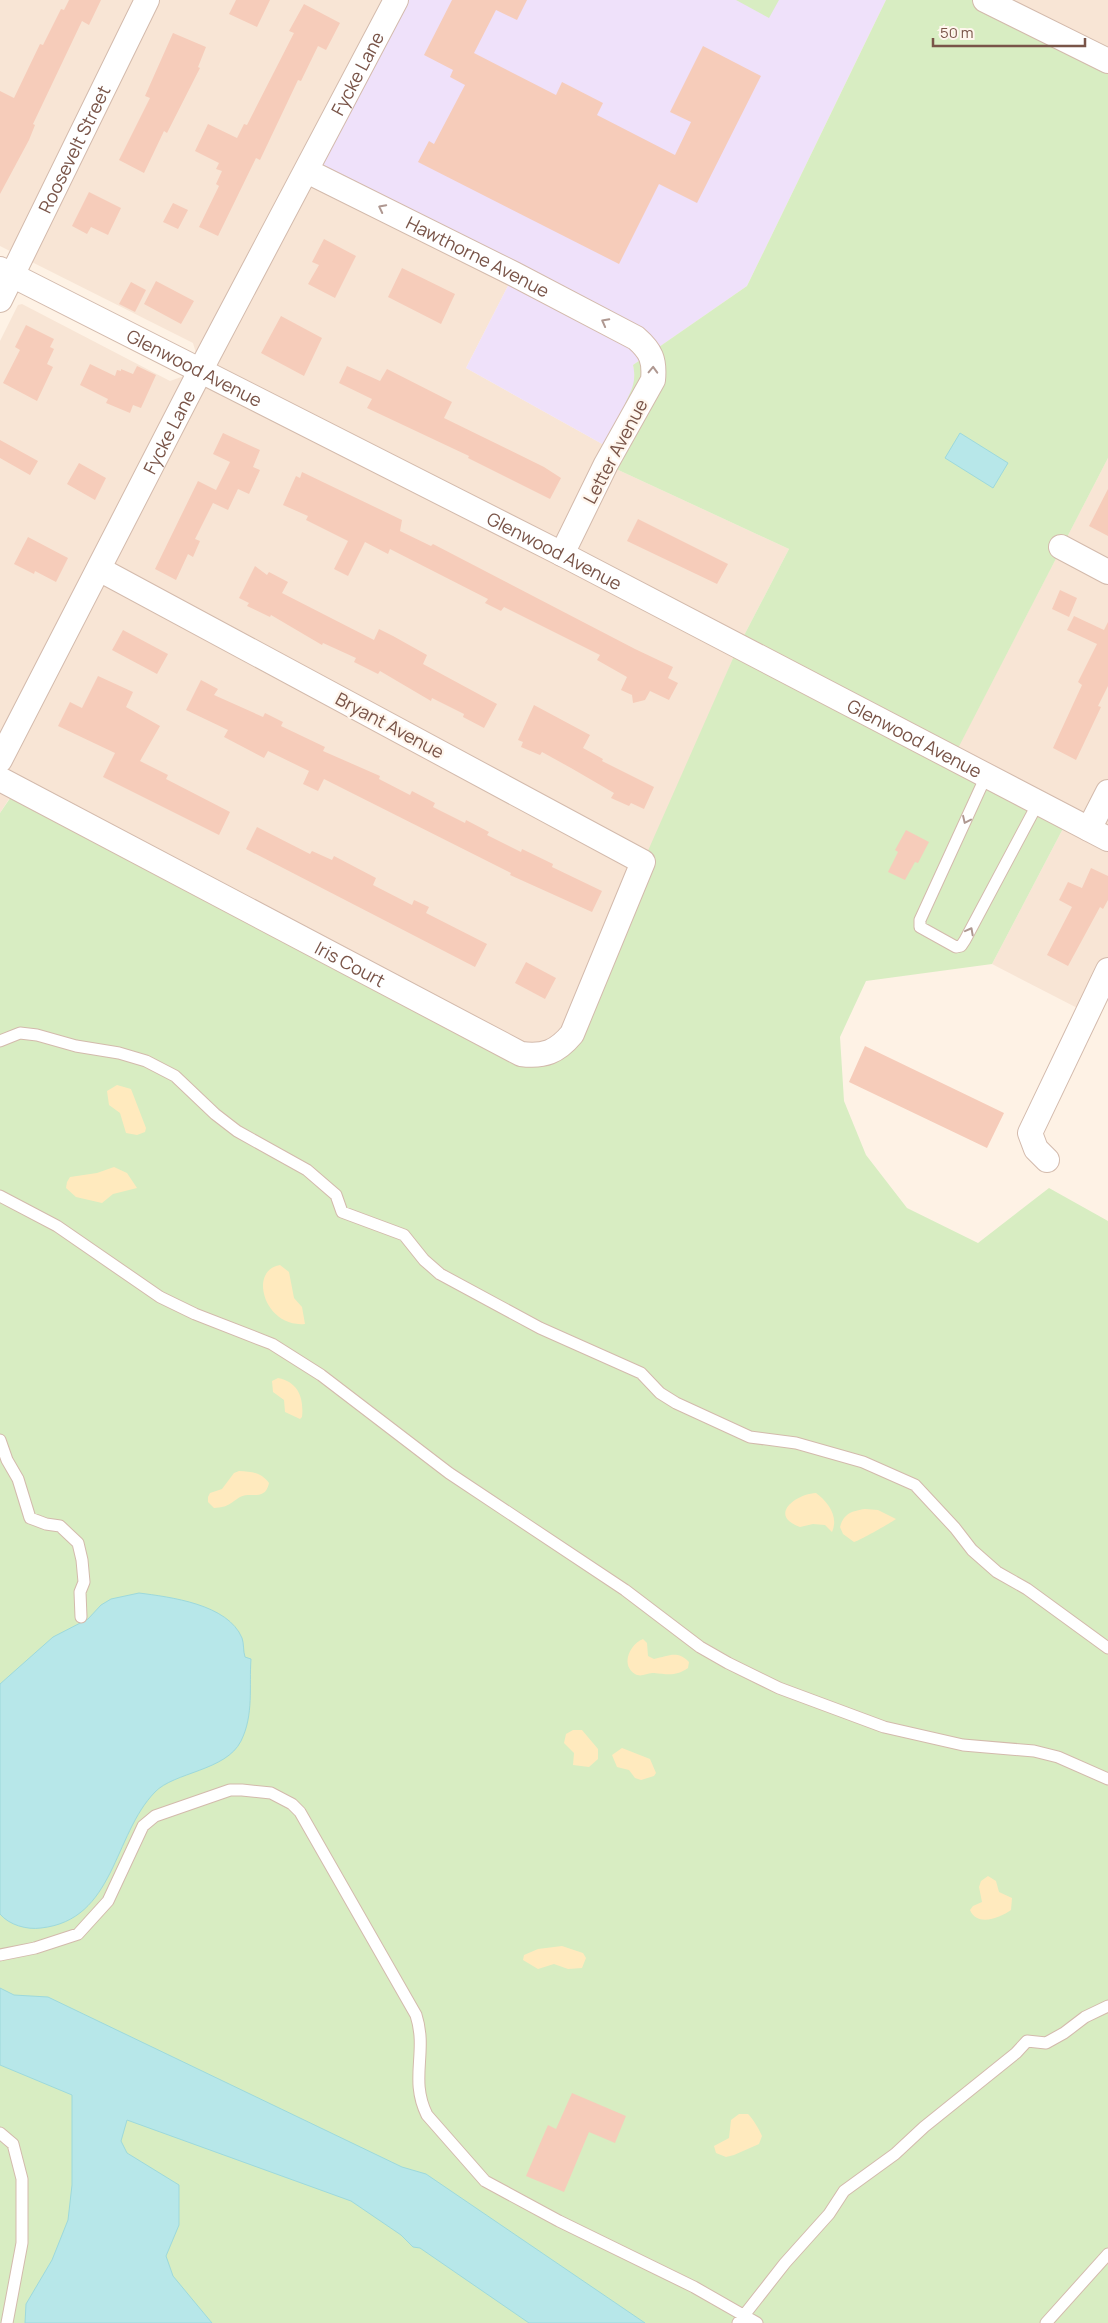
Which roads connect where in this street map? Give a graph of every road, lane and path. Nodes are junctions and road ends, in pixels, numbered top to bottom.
1 (146, 0) edge
2 (396, 0) edge
3 (985, 0) edge
4 (1108, 61) edge
5 (307, 171) junction
6 (7, 272) edge
7 (0, 300) edge
8 (646, 347) joint
9 (201, 370) junction
10 (1061, 547) dead end
11 (562, 554) junction
12 (99, 568) junction
13 (1108, 572) edge
14 (0, 760) edge
15 (986, 776) junction
16 (0, 779) edge
17 (1108, 792) edge
18 (1038, 803) junction
19 (1099, 834) edge
20 (627, 901) joint
21 (1108, 970) edge
22 (0, 1041) edge
23 (1047, 1160) dead end
24 (0, 1196) edge
25 (0, 1440) edge
26 (81, 1617) dead end
27 (1108, 1648) edge
28 (1108, 1780) edge
29 (0, 1955) edge
30 (1108, 2006) edge
31 (0, 2133) edge
32 (1108, 2254) edge
33 (741, 2319) edge
34 (7, 2323) edge
35 (757, 2323) edge
36 (1046, 2323) edge

1 - 6 street, Roosevelt Street
2 - 5 street, Fycke Lane
3 - 4 street
8 -> 5 street, Hawthorne Avenue
5 - 9 street, Fycke Lane
6 - 7 street, Roosevelt Street
6 - 9 street, Glenwood Avenue
11 -> 8 street, Letter Avenue
9 - 11 street, Glenwood Avenue
9 - 12 street, Fycke Lane
10 - 13 street
11 - 15 street, Glenwood Avenue
12 - 14 street, Fycke Lane
12 - 20 street, Bryant Avenue
15 - 18 street, Glenwood Avenue
15 -> 18 lane
16 - 20 street, Iris Court
17 - 19 street
18 - 19 street, Glenwood Avenue
21 - 23 street
22 - 27 lane
24 - 28 lane
25 - 26 lane
29 - 33 lane
30 - 33 lane
31 - 34 lane
32 - 36 lane
33 - 35 lane

